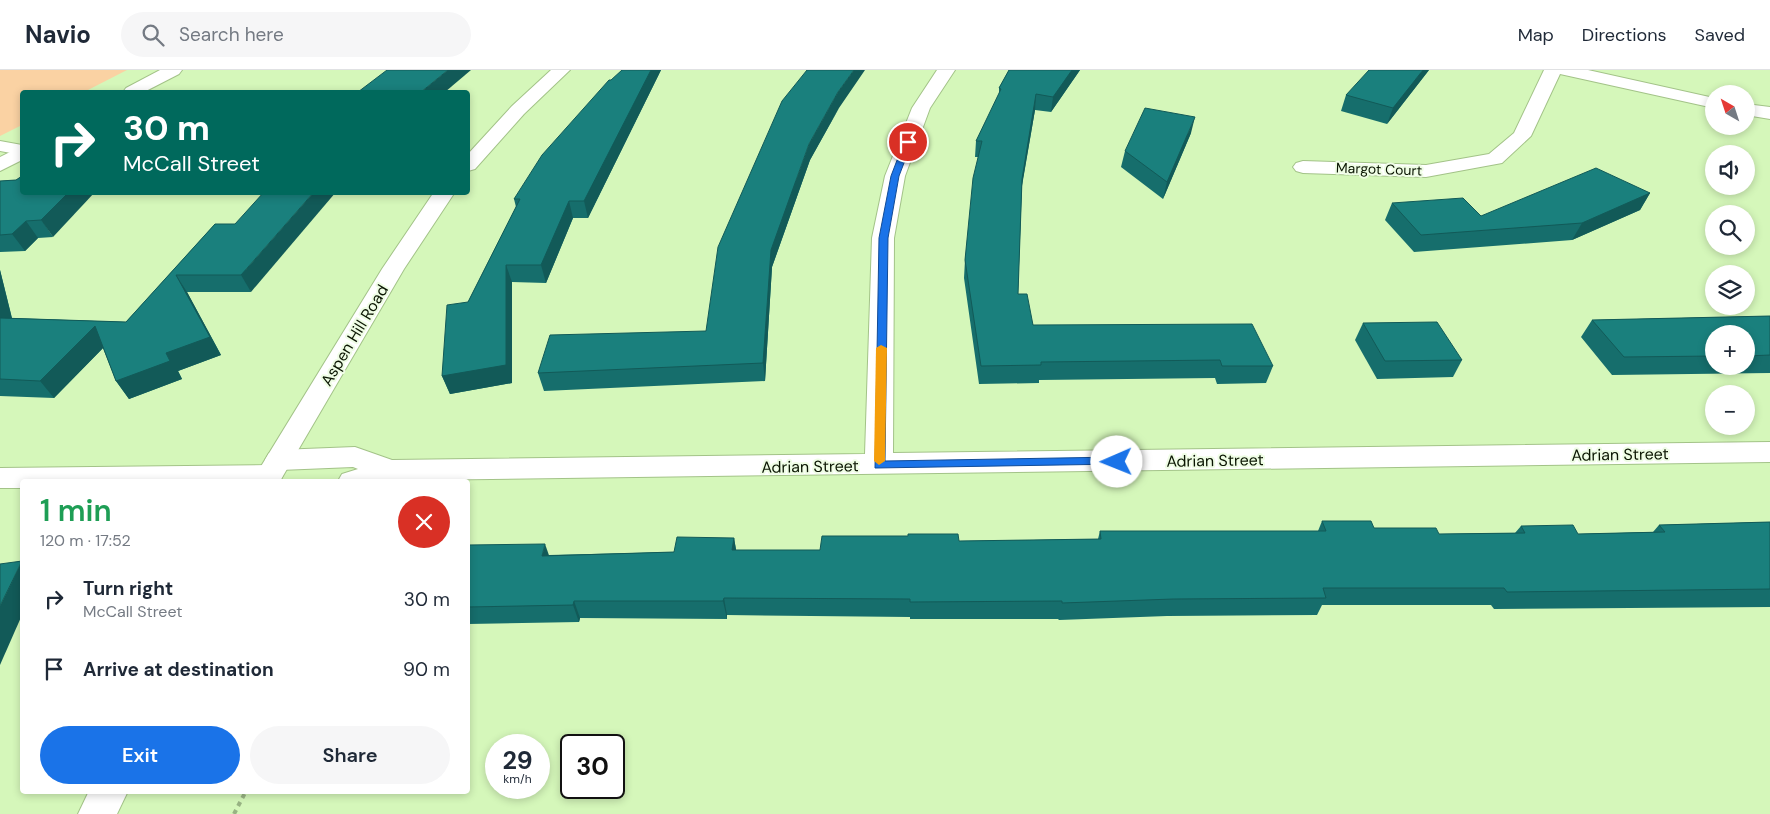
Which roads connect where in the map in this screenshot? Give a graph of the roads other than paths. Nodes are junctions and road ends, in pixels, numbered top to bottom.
1 (173, 70) edge
2 (561, 70) edge
3 (946, 70) edge
4 (1553, 70) edge
5 (1565, 70) edge
6 (136, 90) edge
7 (1705, 101) edge
8 (1755, 110) edge
9 (1770, 113) edge
10 (0, 146) edge
11 (20, 151) edge
12 (20, 152) edge
13 (470, 163) edge
14 (0, 165) edge
15 (1303, 167) dead end
16 (443, 195) edge
17 (1770, 452) edge
18 (879, 465) junction
19 (390, 470) junction
20 (271, 472) edge
21 (0, 478) edge
22 (359, 479) edge
23 (107, 794) edge
24 (97, 814) edge

1 - 6 street
2 - 13 street
3 - 18 street
4 - 15 street, Margot Court
5 - 7 street
8 - 9 street
10 - 11 lane
12 - 14 street
16 - 20 street, Aspen Hill Road
17 - 18 street, Adrian Street
18 - 19 street, Adrian Street
19 - 20 street, Adrian Street
19 - 22 street, Adrian Street
20 - 21 street, Adrian Street
23 - 24 street

